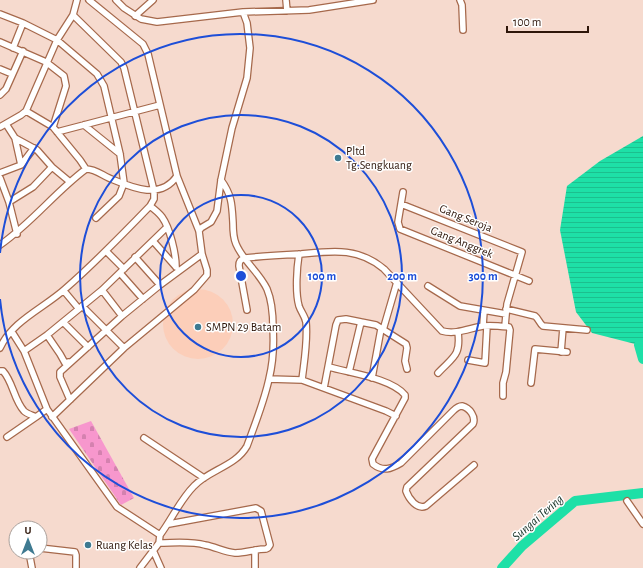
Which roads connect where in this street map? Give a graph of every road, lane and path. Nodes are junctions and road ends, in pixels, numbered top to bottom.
1 (77, 0) edge
2 (89, 0) edge
3 (116, 0) edge
4 (152, 0) edge
5 (286, 0) edge
6 (373, 0) edge
7 (460, 0) edge
8 (286, 11) junction
9 (243, 12) junction
10 (0, 14) edge
11 (72, 15) junction
12 (136, 16) junction
13 (23, 23) junction
14 (463, 30) dead end
15 (57, 40) junction
16 (0, 42) edge
17 (14, 48) junction
18 (23, 51) junction
19 (46, 62) junction
20 (0, 69) edge
21 (12, 74) junction
22 (0, 95) edge
23 (160, 105) junction
24 (26, 111) junction
25 (135, 111) junction
26 (110, 117) junction
27 (6, 124) junction
28 (84, 125) junction
29 (52, 126) junction
30 (0, 127) edge
31 (57, 132) junction
32 (15, 138) junction
33 (34, 148) junction
34 (120, 154) junction
35 (21, 165) junction
36 (52, 167) junction
37 (86, 169) junction
38 (0, 173) edge
39 (177, 176) junction
40 (0, 178) edge
41 (221, 180) junction
42 (70, 182) junction
43 (124, 183) junction
44 (154, 191) junction
45 (403, 192) dead end
46 (9, 202) junction
47 (401, 204) junction
48 (150, 206) junction
49 (96, 218) dead end
50 (167, 227) junction
51 (199, 232) junction
52 (17, 234) junction
53 (153, 241) junction
54 (0, 245) edge
55 (106, 251) junction
56 (202, 254) junction
57 (299, 254) junction
58 (135, 257) junction
59 (245, 258) junction
60 (178, 269) junction
61 (122, 271) junction
62 (515, 276) junction
63 (529, 281) dead end
64 (396, 282) junction
65 (160, 285) junction
66 (428, 286) dead end
67 (102, 290) junction
68 (64, 291) junction
69 (143, 299) junction
70 (80, 308) junction
71 (247, 310) dead end
72 (484, 311) junction
73 (506, 312) junction
74 (122, 316) junction
75 (63, 322) junction
76 (361, 322) junction
77 (485, 326) junction
78 (505, 326) junction
79 (563, 328) junction
80 (382, 329) junction
81 (587, 330) dead end
82 (106, 331) junction
83 (12, 332) junction
84 (458, 332) junction
85 (47, 335) junction
86 (88, 347) junction
87 (0, 348) edge
88 (124, 348) junction
89 (24, 351) junction
90 (561, 352) junction
91 (567, 352) dead end
92 (468, 360) dead end
93 (69, 362) junction
94 (329, 367) junction
95 (406, 369) dead end
96 (1, 370) edge
97 (349, 372) junction
98 (438, 373) dead end
99 (372, 378) junction
100 (269, 379) junction
101 (302, 380) junction
102 (531, 383) dead end
103 (324, 388) junction
104 (503, 396) dead end
105 (70, 400) junction
106 (47, 409) junction
107 (396, 416) junction
108 (36, 417) junction
109 (52, 417) junction
110 (8, 437) dead end
111 (144, 438) dead end
112 (474, 465) dead end
113 (204, 478) junction
114 (628, 501) dead end
115 (642, 520) edge
116 (169, 524) junction
117 (160, 535) junction
118 (159, 543) junction
119 (48, 549) edge
120 (153, 550) junction
121 (255, 550) junction
122 (76, 568) edge
123 (140, 568) edge
124 (161, 568) edge
125 (255, 568) edge

1 - 11 street
2 - 23 street
3 - 12 street
4 - 12 street
5 - 8 street
6 - 8 street
7 - 14 street
8 - 9 street
9 - 12 street
9 - 41 street
10 - 13 street
11 - 15 street
11 - 25 street
13 - 15 street
13 - 17 street
15 - 19 street
15 - 26 street
16 - 17 street
17 - 18 street
18 - 19 street
18 - 21 street
19 - 24 street
19 - 29 street
20 - 21 street
21 - 22 street
23 - 25 street
23 - 39 street
24 - 27 street
24 - 29 street
25 - 26 street
25 - 44 street
26 - 28 street
26 - 34 street
27 - 30 street
27 - 32 street
28 - 31 street
28 - 34 street
29 - 31 street
31 - 37 street
32 - 33 street
32 - 35 street
33 - 35 street
33 - 36 street
34 - 43 street
35 - 38 street
36 - 42 street
36 - 46 street
37 - 42 street
37 - 43 street
39 - 44 street
39 - 51 street
40 - 46 street
41 - 51 street
41 - 59 street
42 - 52 street
43 - 44 street
43 - 49 street
44 - 48 street
45 - 47 street
46 - 52 street
47 - 62 street, Gang Anggrek
47 - 62 street, Gang Seroja
48 - 50 street
48 - 55 street
50 - 53 street
50 - 60 street
51 - 56 street
52 - 54 street
53 - 58 street
53 - 60 street
55 - 61 street
55 - 68 street
56 - 60 street
56 - 88 street
57 - 59 street
57 - 64 street
57 - 101 street
58 - 61 street
58 - 65 street
59 - 71 street
59 - 100 street
60 - 65 street
61 - 67 street
61 - 69 street
62 - 63 street, Gang Anggrek
62 - 73 street
64 - 80 street
64 - 84 street
65 - 69 street
66 - 72 street
67 - 70 street
67 - 74 street
68 - 70 street
68 - 83 street
69 - 74 street
70 - 75 street
70 - 82 street
72 - 73 street
72 - 77 street
73 - 78 street
73 - 79 street
74 - 82 street
75 - 85 street
75 - 86 street
76 - 80 street
76 - 94 street
76 - 97 street
77 - 78 street
77 - 84 street
77 - 92 street
78 - 104 street
79 - 81 street
79 - 90 street
80 - 95 street
80 - 99 street
82 - 86 street
82 - 88 street
83 - 87 street
83 - 89 street
84 - 98 street
85 - 89 street
85 - 93 street
86 - 93 street
88 - 105 street
89 - 106 street
90 - 91 street
90 - 102 street
93 - 105 street
94 - 97 street
94 - 103 street
96 - 108 street
97 - 99 street
99 - 107 street
100 - 101 street
100 - 113 street
101 - 103 street
103 - 107 street
105 - 109 street
106 - 108 street
106 - 109 street
107 - 112 street
108 - 110 street
109 - 117 street
111 - 113 street
113 - 116 street
114 - 115 street
116 - 117 street
116 - 121 street
117 - 118 street
118 - 120 street
118 - 121 street
119 - 122 street
120 - 123 street
120 - 124 street
121 - 125 street

